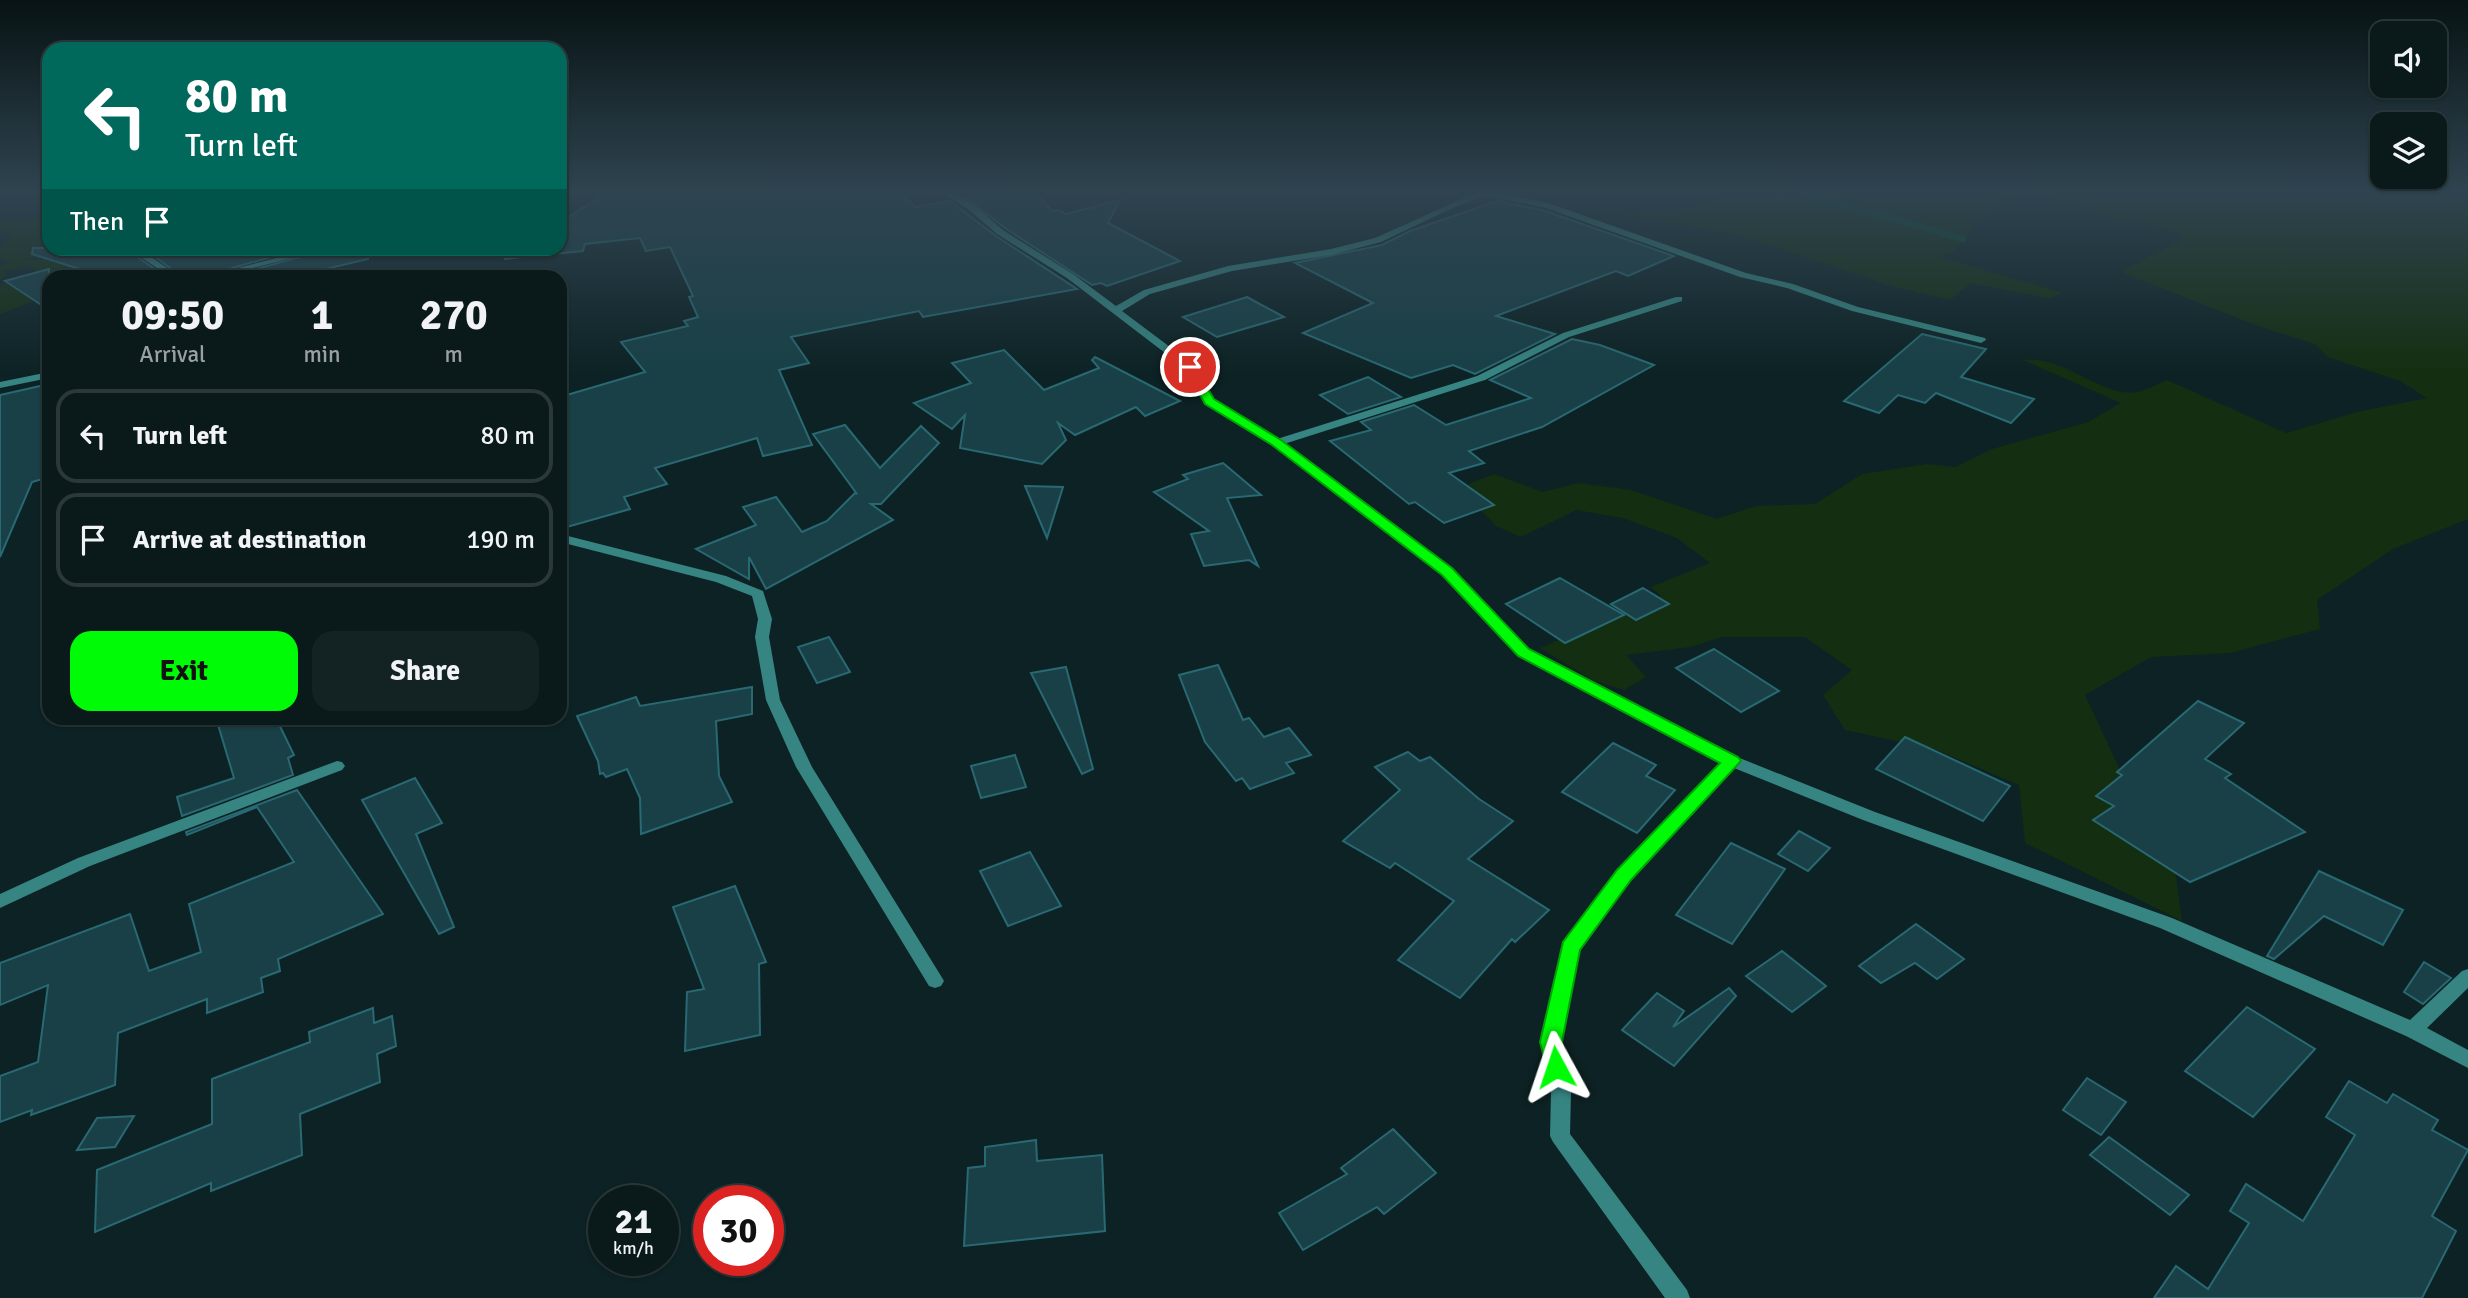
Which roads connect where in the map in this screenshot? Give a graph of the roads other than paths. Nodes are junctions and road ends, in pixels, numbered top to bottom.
1 (1034, 254) edge
2 (1321, 254) edge
3 (1682, 254) edge
4 (143, 256) edge
5 (295, 256) edge
6 (165, 270) edge
7 (237, 270) edge
8 (1679, 299) dead end
9 (1115, 311) junction
10 (1981, 340) dead end
11 (42, 376) edge
12 (0, 385) edge
13 (1276, 443) junction
14 (567, 540) edge
15 (1732, 761) junction
16 (337, 766) dead end
17 (0, 901) edge
18 (2468, 976) edge
19 (935, 981) dead end
20 (2413, 1030) junction
21 (2468, 1060) edge
22 (1679, 1298) edge

1 - 9 street
2 - 9 street
3 - 10 street
4 - 6 street
5 - 7 street
8 - 13 street
9 - 13 street
11 - 12 street
13 - 15 street
14 - 19 street
15 - 20 street
15 - 22 street
16 - 17 street
18 - 20 street
20 - 21 street

